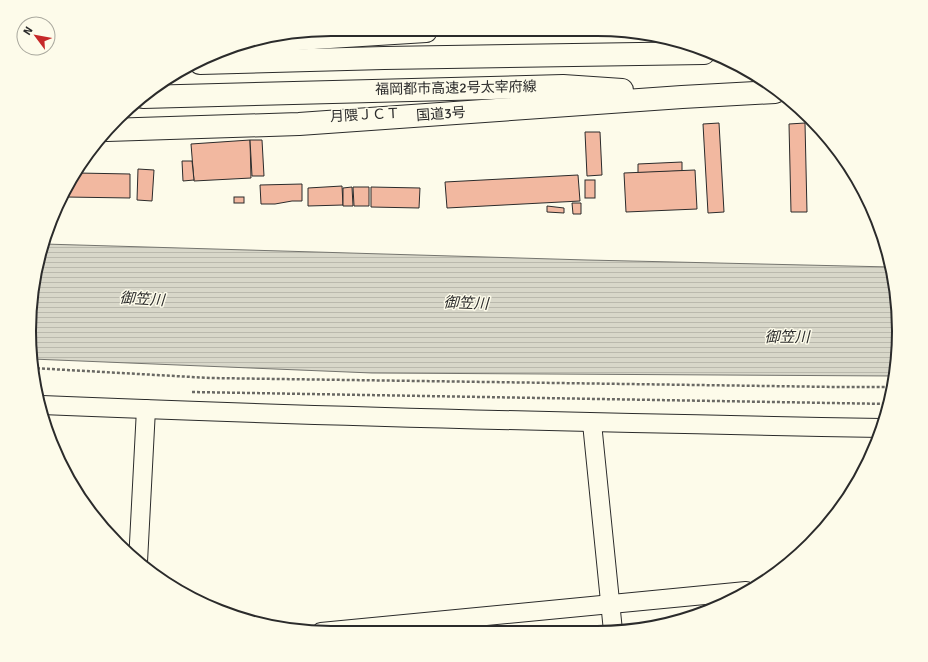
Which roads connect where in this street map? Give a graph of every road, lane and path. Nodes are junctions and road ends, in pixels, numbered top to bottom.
1 (345, 36) edge
2 (289, 39) edge
3 (695, 53) edge
4 (208, 63) edge
5 (761, 86) edge
6 (622, 90) junction
7 (770, 92) edge
8 (151, 97) edge
9 (116, 129) edge
10 (116, 129) edge
11 (39, 368) edge
12 (886, 387) edge
13 (190, 392) dead end
14 (883, 404) edge
15 (46, 405) edge
16 (146, 409) junction
17 (592, 423) junction
18 (875, 428) edge
19 (138, 555) edge
20 (733, 592) edge
21 (611, 605) junction
22 (613, 625) edge
23 (385, 626) edge

1 - 2 highway
3 - 4 highway
5 - 6 highway, 福岡都市高速2号太宰府線
6 - 8 highway, 福岡都市高速2号太宰府線
6 - 9 highway, 月隈ＪＣＴ
7 - 10 highway, 国道3号
11 - 12 path
13 - 14 path
15 - 16 street
16 - 17 street
16 - 19 street
17 - 18 street
17 - 21 street
20 - 21 street
21 - 22 street
21 - 23 street

